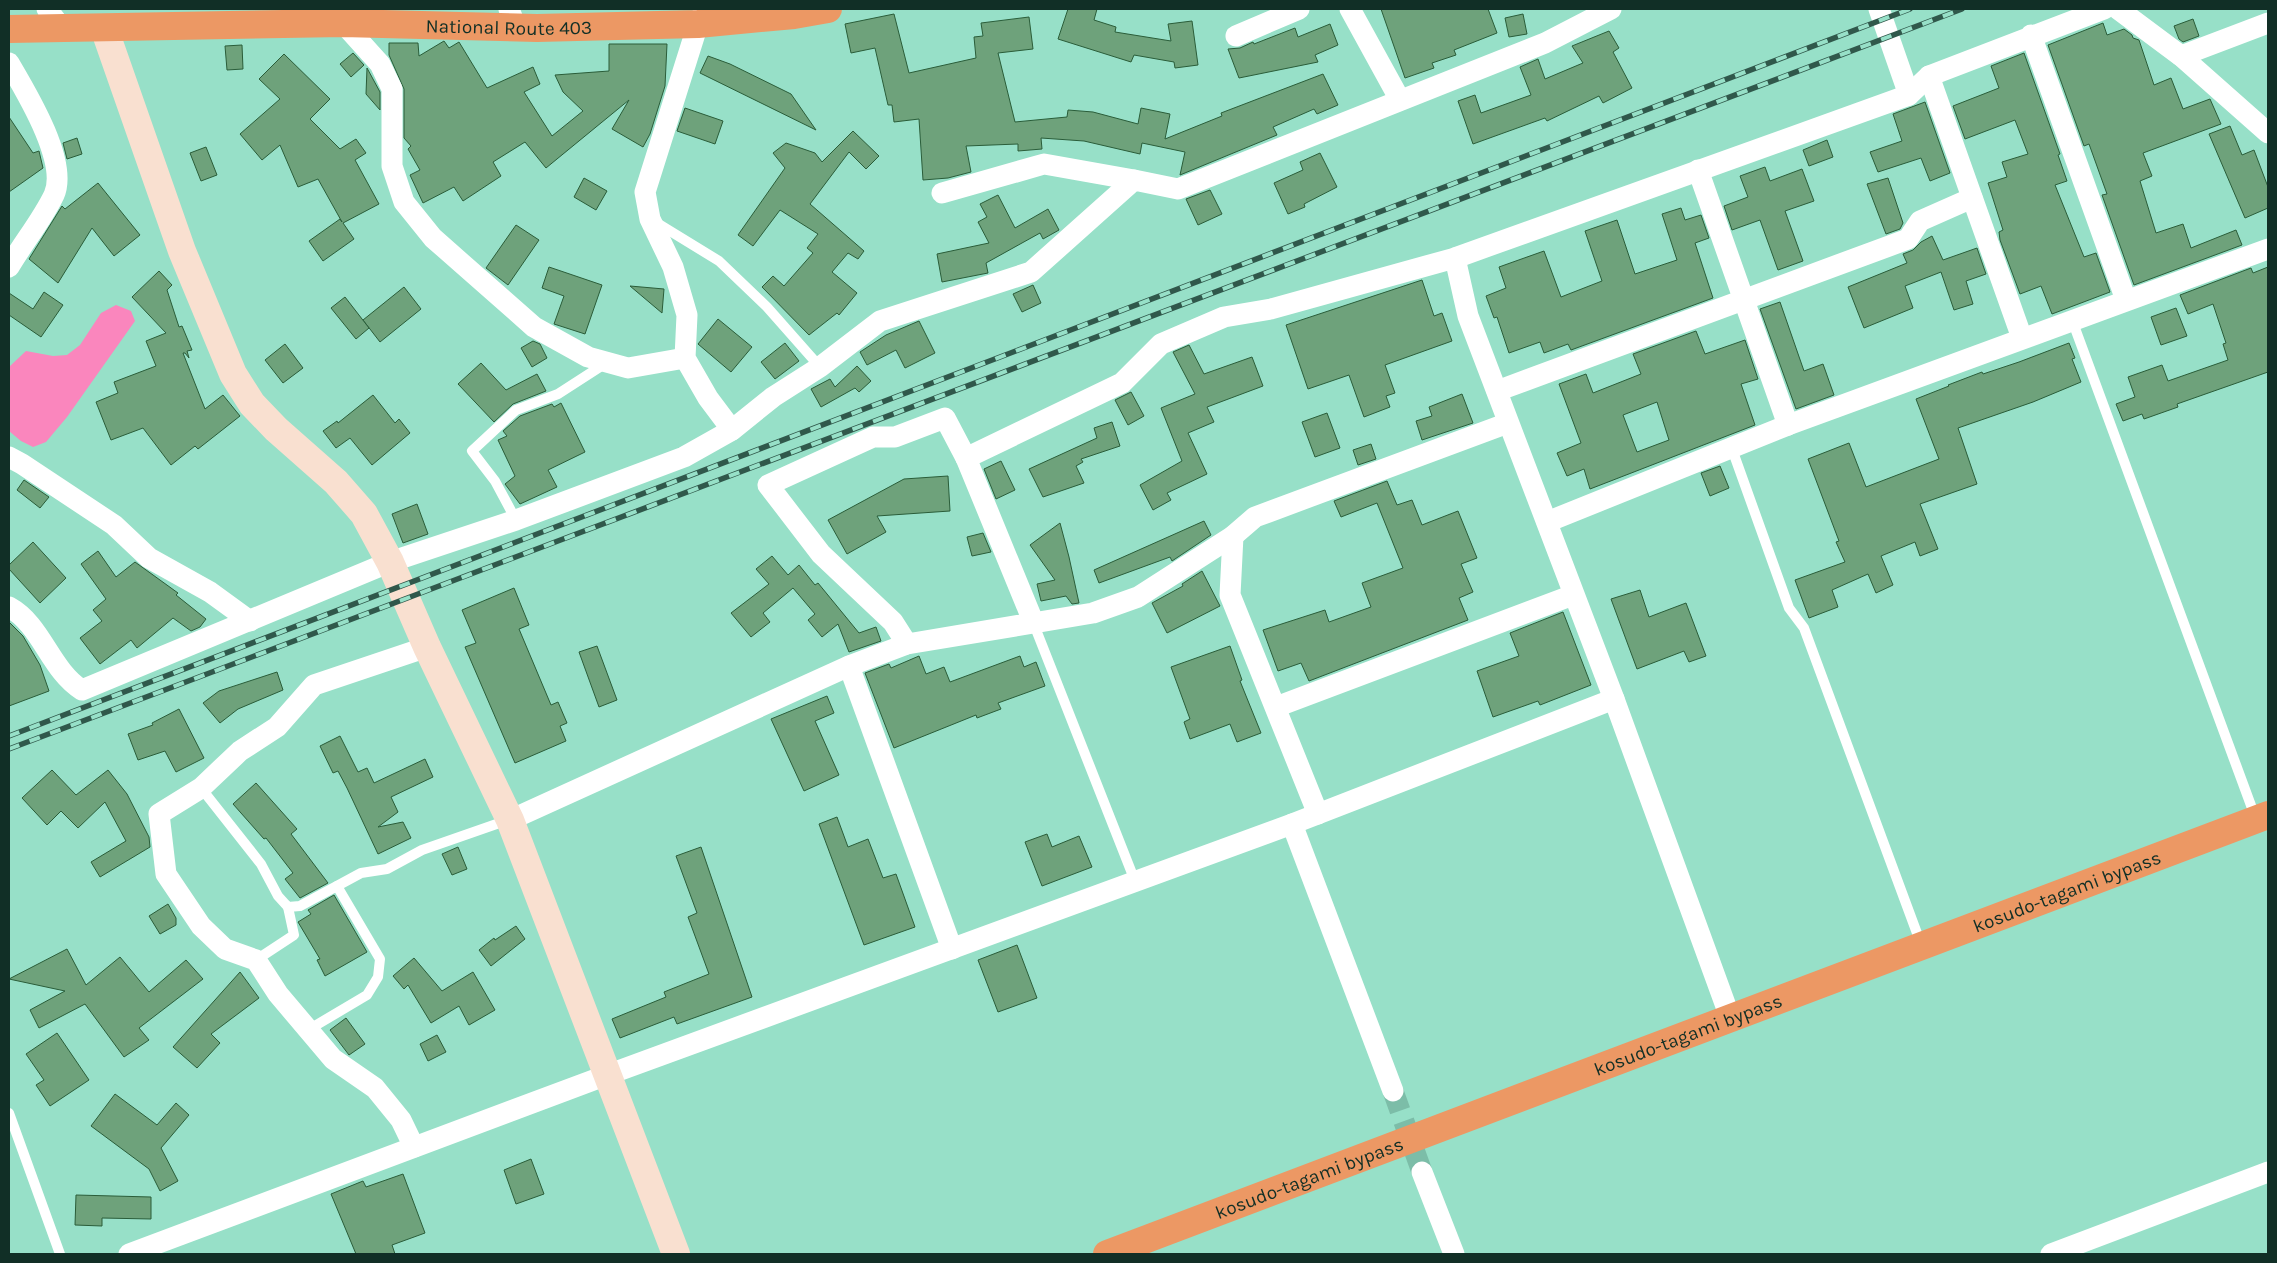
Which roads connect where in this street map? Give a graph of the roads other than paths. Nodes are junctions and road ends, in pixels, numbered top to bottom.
1 (828, 9) edge
2 (1299, 9) edge
3 (1350, 9) edge
4 (1611, 9) edge
5 (1879, 9) edge
6 (2104, 9) edge
7 (2118, 9) edge
8 (702, 16) edge
9 (54, 18) edge
10 (512, 18) edge
11 (342, 23) junction
12 (2268, 23) edge
13 (104, 28) junction
14 (9, 29) edge
15 (2031, 35) junction
16 (1236, 36) dead end
17 (2181, 56) junction
18 (9, 63) edge
19 (1928, 76) junction
20 (1909, 94) junction
21 (1400, 100) junction
22 (2268, 133) edge
23 (1698, 170) junction
24 (1134, 180) junction
25 (942, 193) dead end
26 (1972, 198) junction
27 (650, 219) junction
28 (2268, 249) edge
29 (1455, 258) junction
30 (9, 267) edge
31 (1743, 300) junction
32 (2126, 300) junction
33 (2072, 320) junction
34 (2022, 338) junction
35 (686, 358) junction
36 (607, 362) junction
37 (820, 367) junction
38 (1497, 391) junction
39 (1508, 423) junction
40 (1788, 425) junction
41 (732, 430) junction
42 (1732, 449) junction
43 (9, 457) edge
44 (966, 458) junction
45 (516, 520) junction
46 (1546, 522) junction
47 (1233, 536) junction
48 (390, 562) junction
49 (1573, 594) junction
50 (9, 607) edge
51 (250, 621) junction
52 (1032, 621) junction
53 (907, 644) junction
54 (427, 647) junction
55 (848, 666) junction
56 (1614, 699) junction
57 (1276, 707) junction
58 (201, 788) junction
59 (1318, 814) junction
60 (2262, 818) edge
61 (510, 820) junction
62 (1292, 824) junction
63 (1135, 881) junction
64 (337, 886) junction
65 (288, 907) junction
66 (1922, 948) junction
67 (952, 949) junction
68 (256, 960) junction
69 (1731, 1020) junction
70 (308, 1030) junction
71 (607, 1075) junction
72 (1393, 1092) tunnel mouth
73 (9, 1113) edge
74 (414, 1147) junction
75 (1422, 1172) tunnel mouth
76 (2268, 1172) edge
77 (60, 1254) edge
78 (129, 1254) edge
79 (676, 1254) edge
80 (1108, 1254) edge
81 (1454, 1254) edge
82 (2051, 1254) edge

1 - 8 highway, National Route 403
2 - 16 street
3 - 21 street
4 - 21 street
5 - 20 street
6 - 15 street
7 - 17 street
8 - 10 highway, National Route 403
8 - 27 street
9 - 13 highway, National Route 403
9 - 14 highway, National Route 403
10 - 11 highway, National Route 403
11 - 13 highway, National Route 403
11 - 36 street
12 - 17 street
13 - 48 street
15 - 19 street
15 - 32 street
17 - 22 street
18 - 30 street
19 - 20 street
19 - 26 street
20 - 23 street
21 - 24 street
23 - 29 street
23 - 31 street
24 - 25 street
24 - 37 street
26 - 31 street
26 - 34 street
27 - 35 street
27 - 37 lane
28 - 32 street
29 - 38 street
29 - 44 street
31 - 38 street
31 - 40 street
32 - 33 street
33 - 34 street
33 - 60 lane
34 - 40 street
35 - 36 street
35 - 41 street
36 - 45 lane
37 - 41 street
38 - 39 street
39 - 46 street
39 - 47 street
40 - 42 street
41 - 45 street
42 - 46 street
42 - 66 lane
43 - 51 street
44 - 52 street
44 - 53 street
45 - 48 street
46 - 49 street
47 - 52 street
47 - 57 street
48 - 51 street
48 - 54 street
49 - 56 street
49 - 57 street
50 - 51 street
52 - 53 street
52 - 63 lane
53 - 55 street
54 - 58 street
54 - 61 street
55 - 61 street
55 - 67 street
56 - 59 street
56 - 69 street
57 - 59 street
58 - 65 lane
58 - 68 street
59 - 62 street
60 - 66 highway, kosudo-tagami bypass
61 - 64 lane
61 - 71 street
62 - 63 street
62 - 72 street
63 - 67 street
64 - 65 lane
64 - 70 lane
65 - 68 lane
66 - 69 highway, kosudo-tagami bypass
67 - 71 street
68 - 70 street
69 - 80 highway, kosudo-tagami bypass
70 - 74 street
71 - 74 street
71 - 79 street
73 - 77 lane
74 - 78 street
75 - 81 street
76 - 82 street

